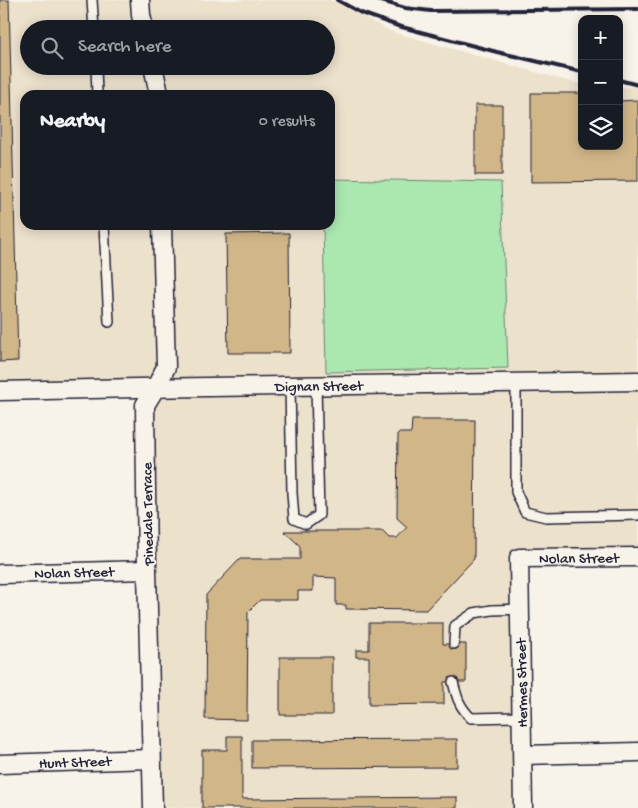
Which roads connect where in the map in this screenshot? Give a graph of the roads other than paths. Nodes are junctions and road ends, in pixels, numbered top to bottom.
1 (92, 0) edge
2 (140, 0) edge
3 (93, 20) edge
4 (142, 20) edge
5 (96, 75) edge
6 (155, 75) edge
7 (97, 90) edge
8 (158, 90) edge
9 (104, 230) edge
10 (162, 230) edge
11 (109, 322) dead end
12 (638, 381) edge
13 (516, 383) junction
14 (316, 385) junction
15 (290, 386) junction
16 (156, 388) junction
17 (0, 391) edge
18 (638, 515) edge
19 (638, 557) edge
20 (519, 558) joint
21 (147, 570) junction
22 (0, 574) edge
23 (520, 609) junction
24 (454, 644) dead end
25 (453, 682) dead end
26 (521, 717) junction
27 (638, 752) edge
28 (523, 755) junction
29 (151, 759) junction
30 (0, 764) edge
31 (153, 808) edge
32 (523, 808) edge

1 - 3 lane
2 - 4 street
5 - 7 lane
6 - 8 street
9 - 11 lane
10 - 16 street, Pinedale Terrace
12 - 13 street, Dignan Street
13 - 14 street, Dignan Street
13 - 18 lane
14 - 15 street, Dignan Street
14 - 15 lane
15 - 16 street, Dignan Street
16 - 17 street, Dignan Street
16 - 21 street, Pinedale Terrace
19 - 20 street, Nolan Street
20 - 23 street, Hermes Street
21 - 22 street, Nolan Street
21 - 29 street, Pinedale Terrace
23 - 24 lane
23 - 26 street, Hermes Street
25 - 26 lane
26 - 28 street, Hermes Street
27 - 28 street
28 - 32 street, Hermes Street
29 - 30 street, Hunt Street
29 - 31 street, Pinedale Terrace

